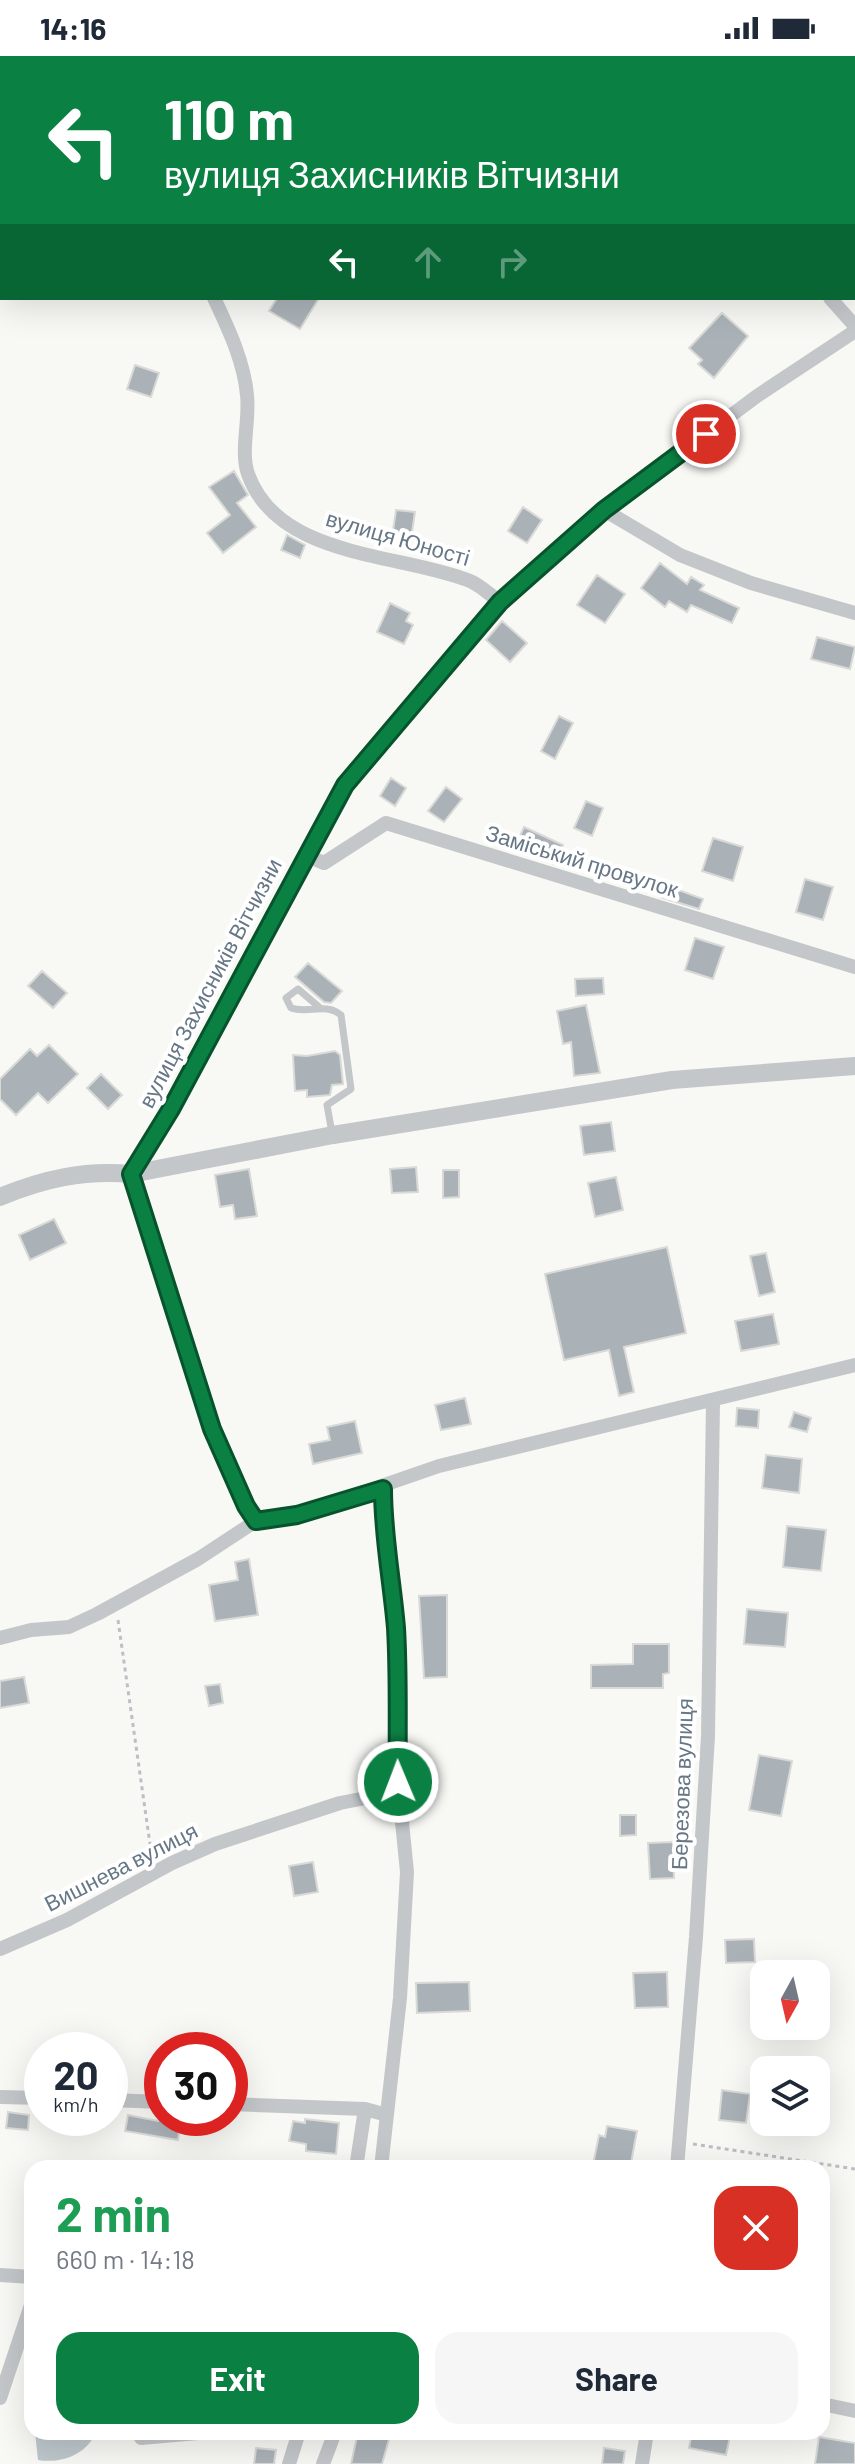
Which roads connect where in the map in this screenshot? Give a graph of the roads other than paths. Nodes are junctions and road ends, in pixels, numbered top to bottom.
1 (215, 300) edge
2 (832, 300) edge
3 (855, 329) edge
4 (604, 510) junction
5 (500, 602) junction
6 (855, 613) edge
7 (305, 855) junction
8 (855, 967) edge
9 (319, 1007) dead end
10 (855, 1066) edge
11 (333, 1135) junction
12 (131, 1174) junction
13 (0, 1197) edge
14 (855, 1365) edge
15 (713, 1402) junction
16 (383, 1489) junction
17 (256, 1521) junction
18 (0, 1638) edge
19 (398, 1782) junction
20 (0, 1949) edge
21 (0, 2097) edge
22 (24, 2098) edge
23 (248, 2105) edge
24 (365, 2109) junction
25 (387, 2115) junction
26 (357, 2160) edge
27 (382, 2160) edge
28 (678, 2160) edge
29 (0, 2275) edge
30 (24, 2276) edge
31 (24, 2326) edge
32 (0, 2398) edge
33 (830, 2406) edge
34 (855, 2411) edge
35 (296, 2440) edge
36 (332, 2440) edge
37 (646, 2440) edge
38 (289, 2464) edge
39 (323, 2464) edge
40 (642, 2464) edge

1 - 5 street, вулиця Юності
2 - 3 street
3 - 4 street, вулиця Захисників Вітчизни
4 - 5 street, вулиця Захисників Вітчизни
4 - 6 street
5 - 7 street, вулиця Захисників Вітчизни
7 - 8 street, Заміський провулок
7 - 12 street, вулиця Захисників Вітчизни
9 - 11 lane
10 - 11 street
11 - 12 street
12 - 13 street
12 - 17 street
14 - 15 street
15 - 16 street
15 - 28 street, Березова вулиця
16 - 17 street
16 - 19 street
17 - 18 street
19 - 20 street, Вишнева вулиця
19 - 25 street
21 - 22 street
23 - 24 street
24 - 25 street
24 - 26 street
25 - 27 street
29 - 30 street
31 - 32 street
33 - 34 street
35 - 38 street
36 - 39 street
37 - 40 street

